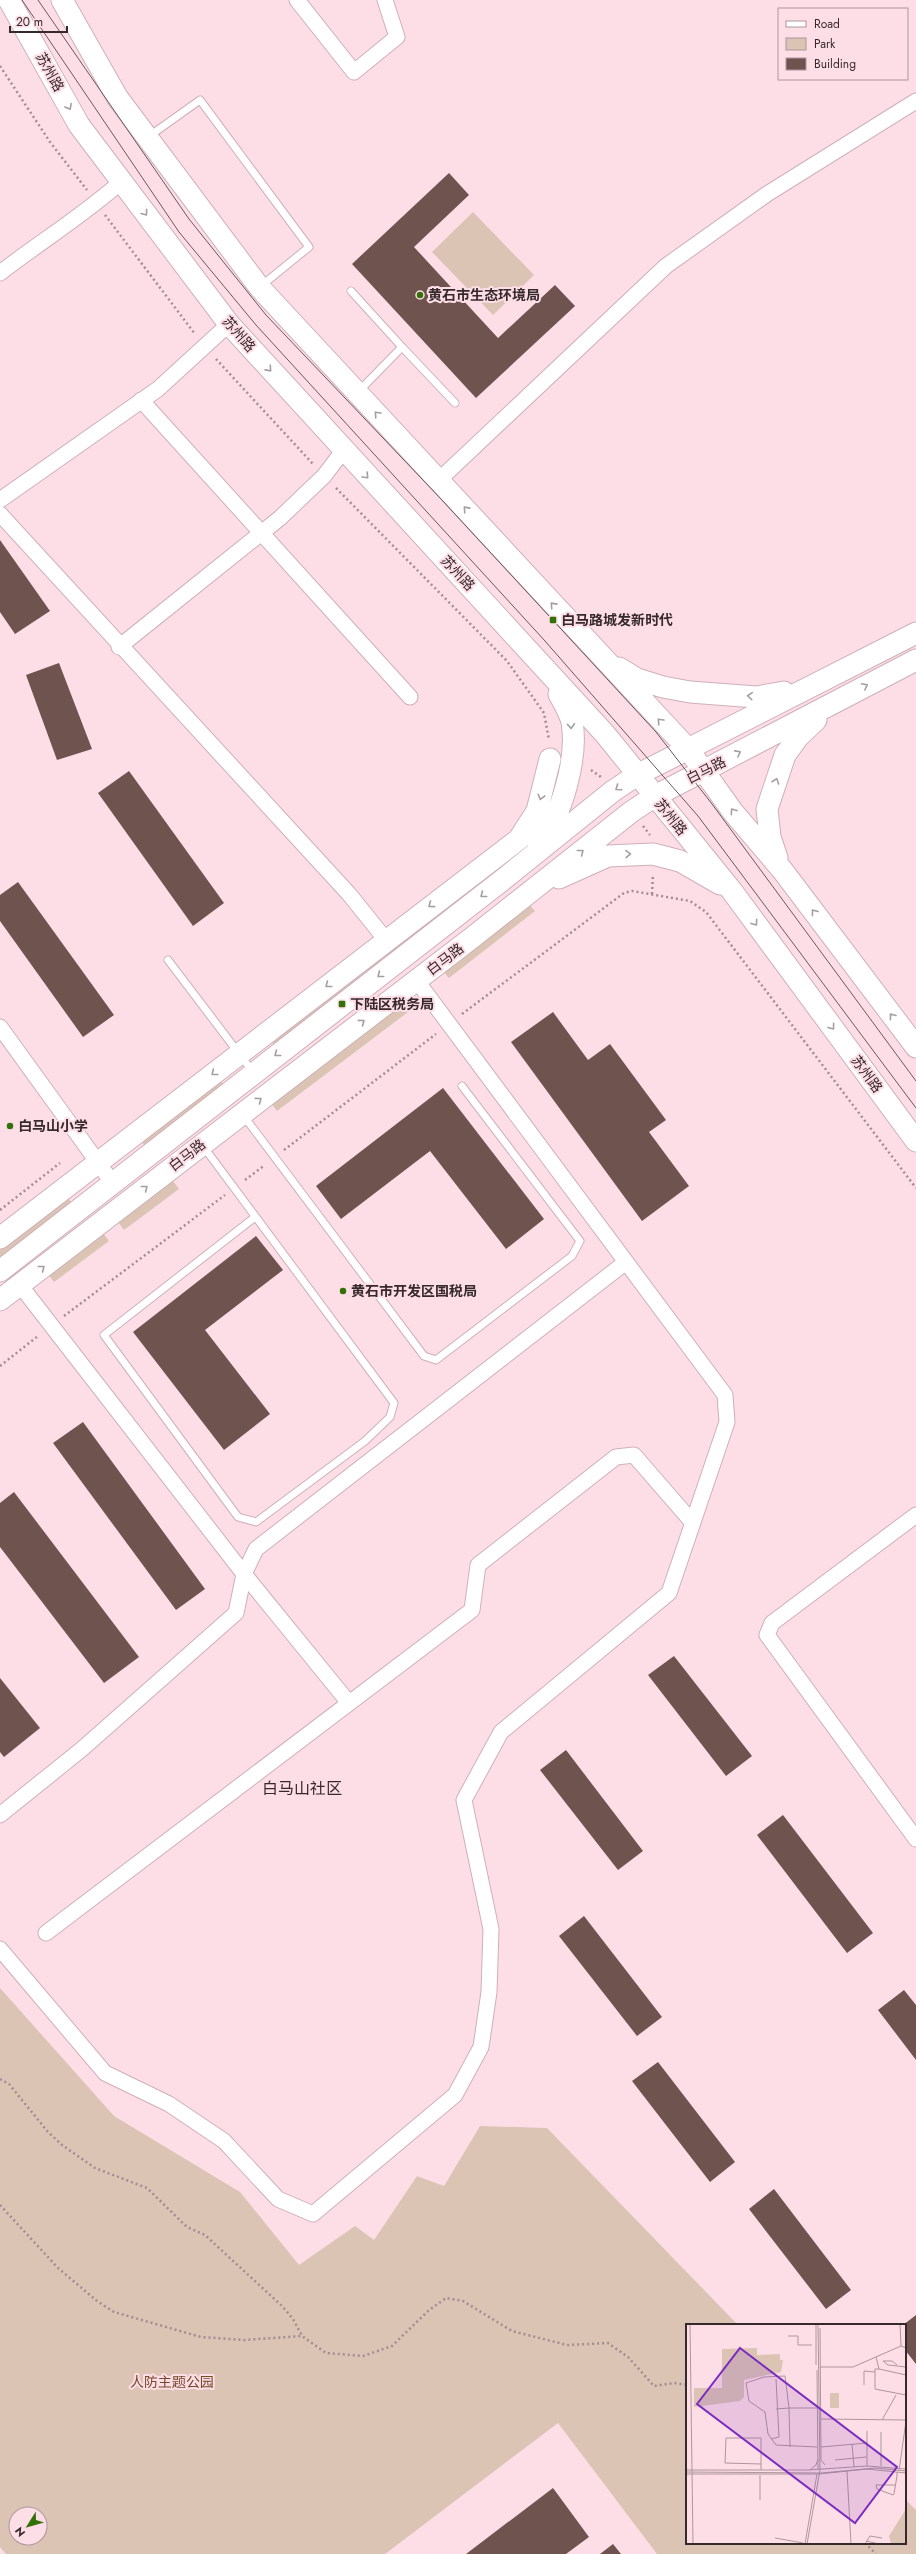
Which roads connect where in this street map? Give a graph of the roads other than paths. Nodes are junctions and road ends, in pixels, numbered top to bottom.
1 (9, 0) edge
2 (62, 0) edge
3 (297, 0) edge
4 (385, 0) edge
5 (916, 101) edge
6 (147, 138) junction
7 (122, 181) junction
8 (0, 272) edge
9 (260, 288) junction
10 (351, 290) dead end
11 (228, 324) junction
12 (402, 347) junction
13 (357, 392) junction
14 (141, 400) junction
15 (455, 403) dead end
16 (343, 451) junction
17 (439, 480) junction
18 (0, 500) edge
19 (0, 514) edge
20 (261, 534) junction
21 (916, 632) edge
22 (119, 647) junction
23 (601, 657) junction
24 (916, 660) edge
25 (552, 677) junction
26 (828, 677) junction
27 (410, 697) dead end
28 (840, 699) junction
29 (688, 749) junction
30 (550, 759) road end
31 (703, 771) junction
32 (637, 775) junction
33 (655, 796) junction
34 (783, 871) junction
35 (505, 878) junction
36 (539, 884) junction
37 (732, 891) junction
38 (386, 940) junction
39 (168, 960) dead end
40 (417, 980) junction
41 (0, 1027) edge
42 (916, 1047) edge
43 (239, 1053) junction
44 (254, 1072) junction
45 (462, 1086) dead end
46 (242, 1113) junction
47 (916, 1141) edge
48 (202, 1144) junction
49 (98, 1162) junction
50 (112, 1182) junction
51 (256, 1217) junction
52 (0, 1238) edge
53 (626, 1262) junction
54 (0, 1271) edge
55 (20, 1285) junction
56 (0, 1300) edge
57 (916, 1515) edge
58 (693, 1524) junction
59 (244, 1574) junction
60 (349, 1703) junction
61 (0, 1815) edge
62 (916, 1839) edge
63 (46, 1933) dead end
64 (0, 1949) edge

1 -> 7 street, 苏州路
2 - 6 street
3 - 4 street
5 - 17 street
6 - 9 street
6 - 9 lane
7 - 8 street
7 -> 11 street, 苏州路
9 - 13 street
10 - 12 lane
11 - 14 street
11 -> 16 street, 苏州路
12 - 13 lane
12 - 15 lane
17 -> 13 street
14 - 18 street
14 - 20 street
16 - 20 street
16 -> 25 street, 苏州路
23 -> 17 street
19 - 22 street
20 - 22 street
20 - 27 street
21 - 26 street, 白马路
22 - 38 street
26 -> 23 street
29 -> 23 street
28 -> 24 street, 白马路
25 - 32 street, 苏州路
25 -> 35 street
26 - 29 street, 白马路
31 -> 28 street, 白马路
34 -> 28 street
29 - 31 street
29 - 32 street, 白马路
30 -> 38 street
31 - 33 street, 白马路
34 -> 31 street
32 - 33 street, 苏州路
32 -> 35 street, 白马路
36 -> 33 street, 白马路
33 - 37 street, 苏州路
42 -> 34 street
35 -> 44 street, 白马路
36 -> 37 street
36 - 40 street, 白马路
37 -> 47 street, 苏州路
38 -> 43 street
39 - 43 lane
46 -> 40 street, 白马路
40 - 53 street
41 - 49 street
43 - 44 lane
43 -> 49 street
44 - 50 street, 白马路
45 - 46 lane
46 - 48 street, 白马路
48 - 51 lane
55 -> 48 street, 白马路
49 - 50 street
49 - 52 street
50 - 54 street, 白马路
51 - 51 lane
53 - 58 street
53 - 59 street
55 - 56 street, 白马路
55 - 59 street
57 - 62 street
58 - 60 street
58 - 64 street
59 - 60 street
59 - 61 street
60 - 63 street

